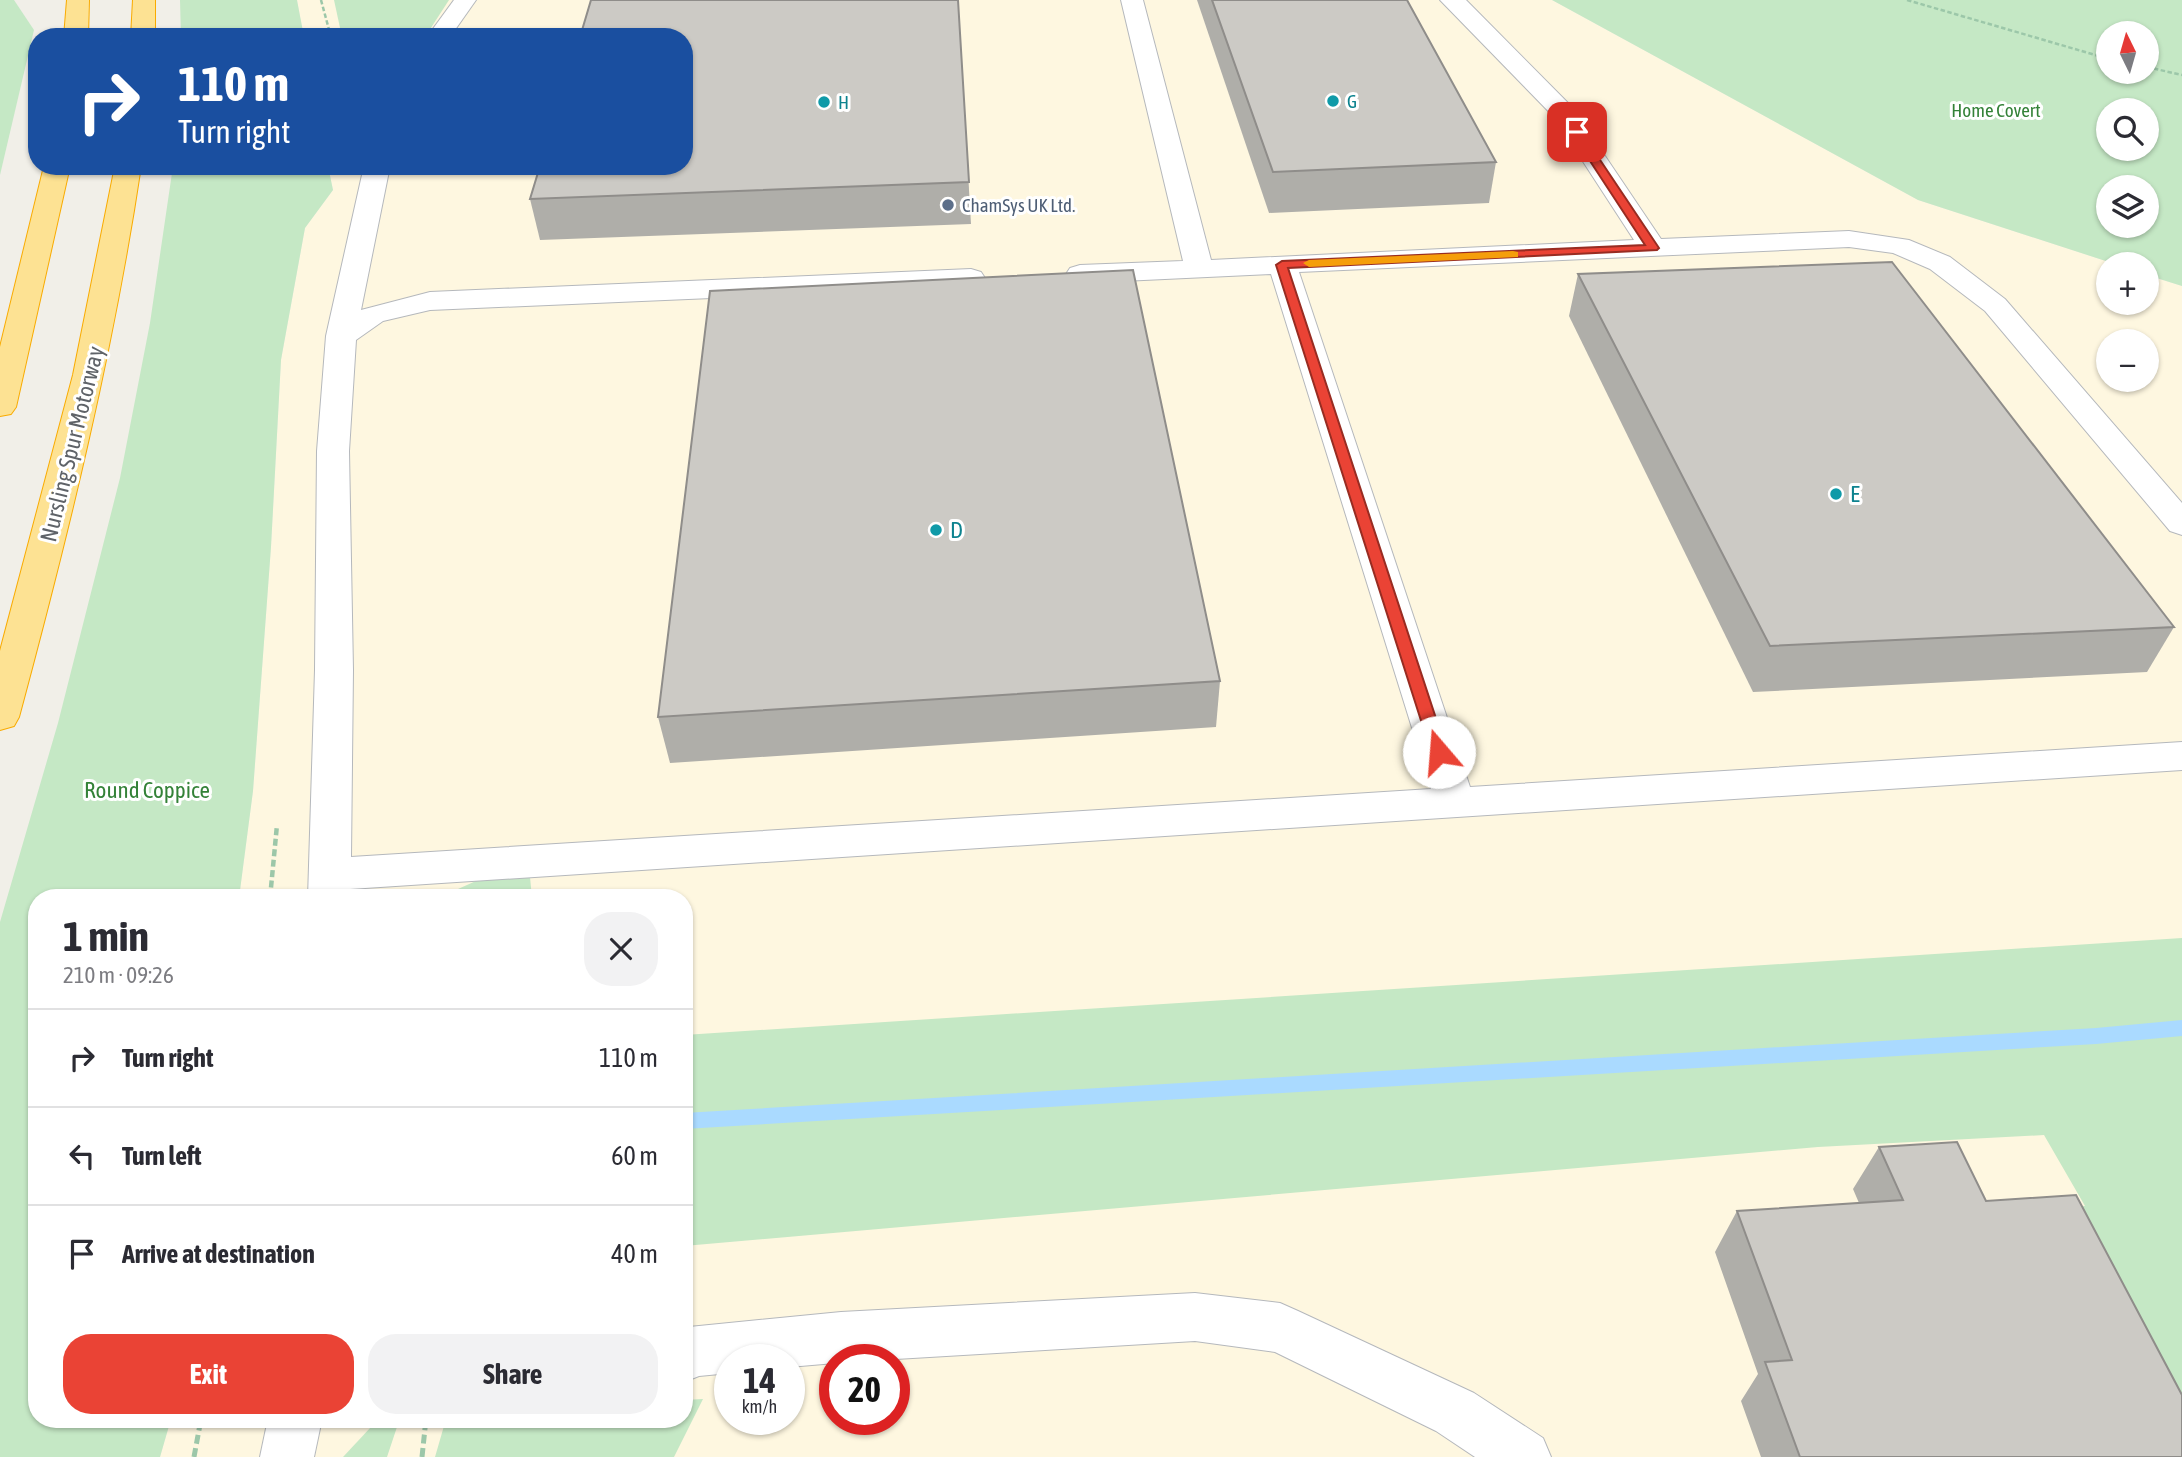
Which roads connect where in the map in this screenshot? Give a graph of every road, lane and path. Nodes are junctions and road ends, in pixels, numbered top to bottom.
1 (78, 0) edge
2 (144, 0) edge
3 (321, 0) edge
4 (466, 0) edge
5 (1132, 0) edge
6 (1451, 0) edge
7 (1907, 0) edge
8 (76, 28) edge
9 (144, 28) edge
10 (329, 28) edge
11 (445, 28) edge
12 (2096, 55) edge
13 (2160, 71) edge
14 (2182, 75) edge
15 (55, 175) edge
16 (127, 175) edge
17 (375, 175) edge
18 (1653, 248) junction
19 (1282, 265) junction
20 (1199, 268) junction
21 (1049, 275) edge
22 (994, 277) edge
23 (341, 336) junction
24 (0, 407) edge
25 (2182, 524) edge
26 (0, 718) edge
27 (2182, 756) edge
28 (1455, 802) junction
29 (329, 886) edge
30 (693, 1351) edge
31 (199, 1428) edge
32 (293, 1428) edge
33 (425, 1428) edge
34 (194, 1457) edge
35 (287, 1457) edge
36 (422, 1457) edge
37 (1524, 1457) edge

1 - 8 highway
2 - 9 highway
3 - 10 path
4 - 11 street
5 - 20 street
6 - 18 street
7 - 12 path
13 - 14 path
15 - 24 highway
16 - 26 highway, Nursling Spur Motorway
17 - 23 street
18 - 19 street
18 - 25 street
19 - 20 street
19 - 28 street
20 - 21 street
22 - 23 street
23 - 29 street
27 - 28 street
28 - 29 street
30 - 37 street
31 - 34 path
32 - 35 street
33 - 36 path

